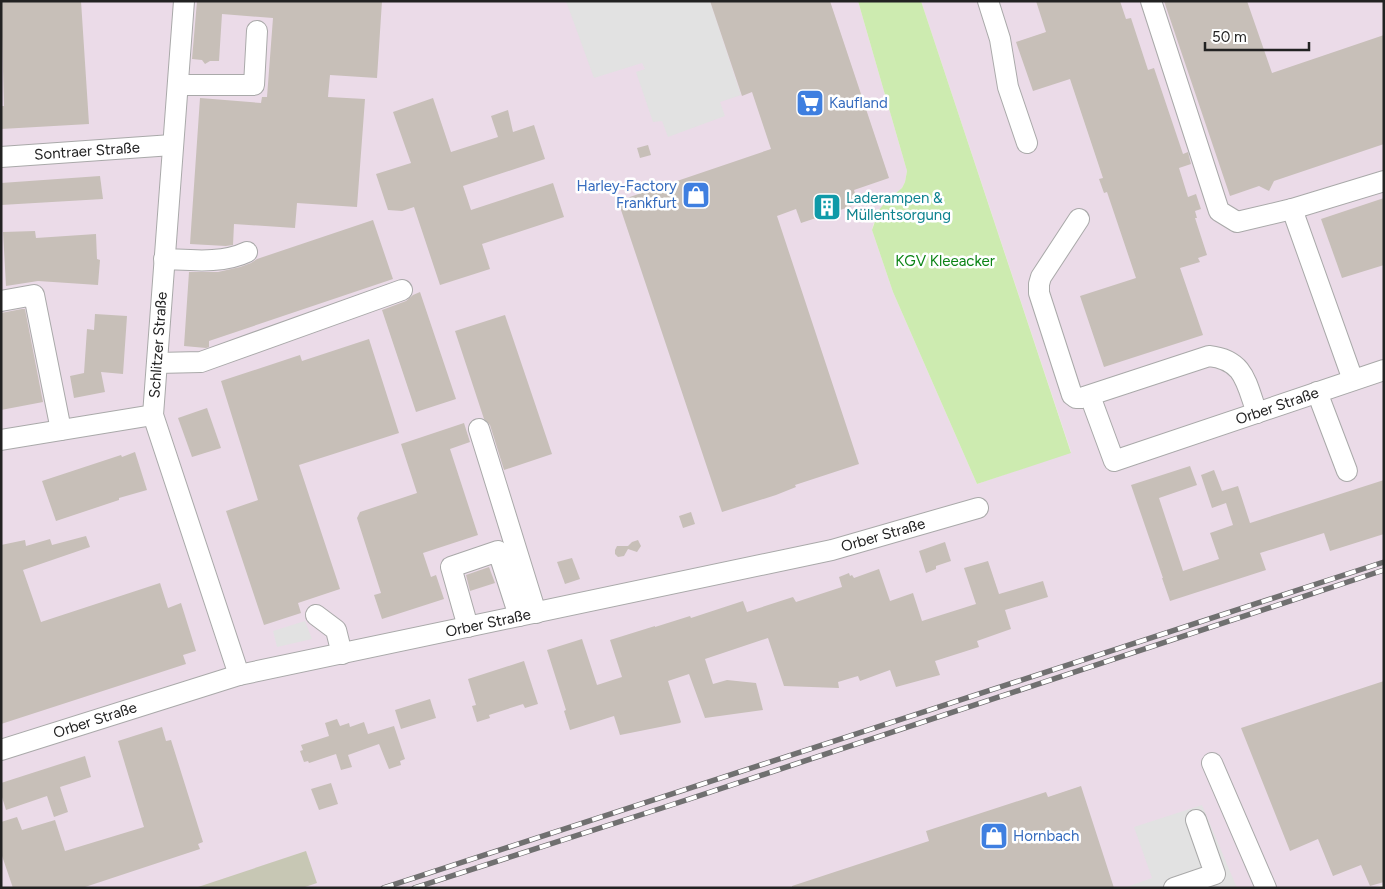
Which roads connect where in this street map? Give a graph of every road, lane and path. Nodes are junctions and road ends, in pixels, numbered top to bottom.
1 (184, 1) edge
2 (988, 1) edge
3 (1151, 1) edge
4 (257, 32) dead end
5 (178, 85) junction
6 (1027, 143) dead end
7 (172, 145) junction
8 (1, 157) edge
9 (1384, 180) edge
10 (1292, 209) junction
11 (1080, 219) dead end
12 (247, 252) dead end
13 (164, 258) junction
14 (402, 290) dead end
15 (1, 301) edge
16 (157, 363) junction
17 (1384, 370) edge
18 (1353, 380) junction
19 (1317, 392) junction
20 (1090, 396) junction
21 (1257, 412) junction
22 (152, 415) junction
23 (480, 429) dead end
24 (61, 430) junction
25 (1, 440) edge
26 (1347, 471) dead end
27 (978, 508) dead end
28 (528, 614) junction
29 (316, 615) dead end
30 (468, 627) junction
31 (342, 654) junction
32 (239, 674) junction
33 (1, 750) edge
34 (1212, 763) dead end
35 (1196, 820) dead end
36 (1174, 888) edge
37 (1266, 888) edge

1 - 5 street, Schlitzer Straße
2 - 6 street
3 - 10 street
4 - 5 street
5 - 7 street, Schlitzer Straße
7 - 8 street, Sontraer Straße
7 - 13 street, Schlitzer Straße
9 - 10 street
10 - 18 street
11 - 20 street
12 - 13 street
13 - 16 street, Schlitzer Straße
14 - 16 street
15 - 24 street
16 - 22 street, Schlitzer Straße
17 - 18 street, Orber Straße
18 - 19 street, Orber Straße
19 - 21 street, Orber Straße
19 - 26 street
20 - 21 street
20 - 21 street, Orber Straße
22 - 24 street
22 - 32 street, Schlitzer Straße
23 - 28 street
24 - 25 street
27 - 28 street, Orber Straße
28 - 30 street, Orber Straße
28 - 30 street
29 - 31 street
30 - 31 street, Orber Straße
31 - 32 street, Orber Straße
32 - 33 street, Orber Straße
34 - 37 street
35 - 36 street

